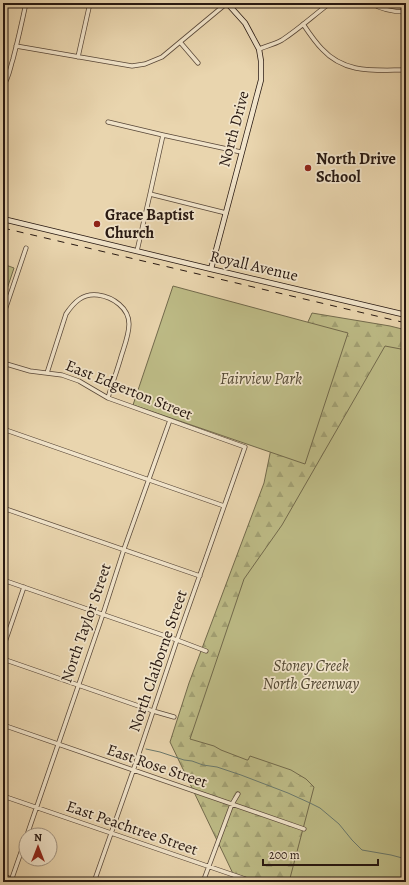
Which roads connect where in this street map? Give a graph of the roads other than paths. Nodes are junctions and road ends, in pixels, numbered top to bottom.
1 (26, 3) edge
2 (90, 3) edge
3 (227, 3) edge
4 (330, 3) edge
5 (371, 3) edge
6 (406, 12) edge
7 (303, 24) junction
8 (180, 42) junction
9 (16, 46) junction
10 (259, 49) junction
11 (78, 56) junction
12 (198, 63) dead end
13 (406, 70) edge
14 (3, 86) edge
15 (108, 122) dead end
16 (163, 135) junction
17 (241, 152) junction
18 (150, 194) junction
19 (226, 213) junction
20 (3, 219) edge
21 (26, 248) dead end
22 (136, 251) junction
23 (212, 269) junction
24 (406, 314) edge
25 (3, 316) edge
26 (3, 363) edge
27 (47, 373) junction
28 (108, 398) junction
29 (170, 420) junction
30 (3, 429) edge
31 (245, 447) joint
32 (148, 480) junction
33 (224, 506) junction
34 (3, 508) edge
35 (124, 549) junction
36 (200, 576) junction
37 (3, 580) edge
38 (24, 587) junction
39 (103, 614) junction
40 (177, 640) junction
41 (3, 648) edge
42 (206, 651) dead end
43 (3, 659) edge
44 (78, 685) junction
45 (153, 711) junction
46 (174, 717) dead end
47 (3, 726) edge
48 (58, 744) junction
49 (133, 771) junction
50 (238, 794) dead end
51 (3, 796) edge
52 (232, 804) junction
53 (36, 808) junction
54 (29, 827) edge
55 (304, 829) dead end
56 (111, 834) junction
57 (18, 862) edge
58 (209, 866) junction
59 (3, 877) edge
60 (12, 881) edge
61 (94, 882) edge
62 (203, 882) edge
63 (254, 882) edge

1 - 9 street
2 - 11 street
3 - 8 street
3 - 10 street, North Drive
4 - 7 street
5 - 6 street
7 - 10 street
7 - 13 street
8 - 11 street
8 - 12 street
9 - 11 street
9 - 14 street
10 - 17 street, North Drive
15 - 16 street
16 - 17 street
16 - 18 street
17 - 19 street, North Drive
18 - 19 street
18 - 22 street
19 - 23 street, North Drive
20 - 22 street, Royall Avenue
21 - 25 street
22 - 23 street, Royall Avenue
23 - 24 street, Royall Avenue
26 - 27 street, East Edgerton Street
27 - 28 street, East Edgerton Street
27 - 28 street
28 - 29 street, East Edgerton Street
29 - 31 street, East Edgerton Street
29 - 32 street, North Taylor Street
30 - 32 street
31 - 33 street, North Claiborne Street
32 - 33 street
32 - 35 street, North Taylor Street
33 - 36 street, North Claiborne Street
34 - 35 street
35 - 36 street
35 - 39 street, North Taylor Street
36 - 40 street, North Claiborne Street
37 - 38 street
38 - 39 street
38 - 41 street
39 - 40 street
39 - 44 street, North Taylor Street
40 - 42 street
40 - 45 street, North Claiborne Street
43 - 44 street
44 - 45 street
44 - 48 street, North Taylor Street
45 - 46 street
45 - 49 street, North Claiborne Street
47 - 48 street, East Rose Street
48 - 49 street, East Rose Street
48 - 53 street, North Taylor Street
49 - 52 street, East Rose Street
49 - 56 street, North Claiborne Street
50 - 52 street
51 - 53 street, East Peachtree Street
52 - 55 street, East Rose Street
52 - 58 street
53 - 54 street, North Taylor Street
53 - 56 street, East Peachtree Street
56 - 58 street, East Peachtree Street
56 - 61 street, North Claiborne Street
57 - 60 street, North Taylor Street
58 - 62 street
58 - 63 street, East Peachtree Street
59 - 60 main road

